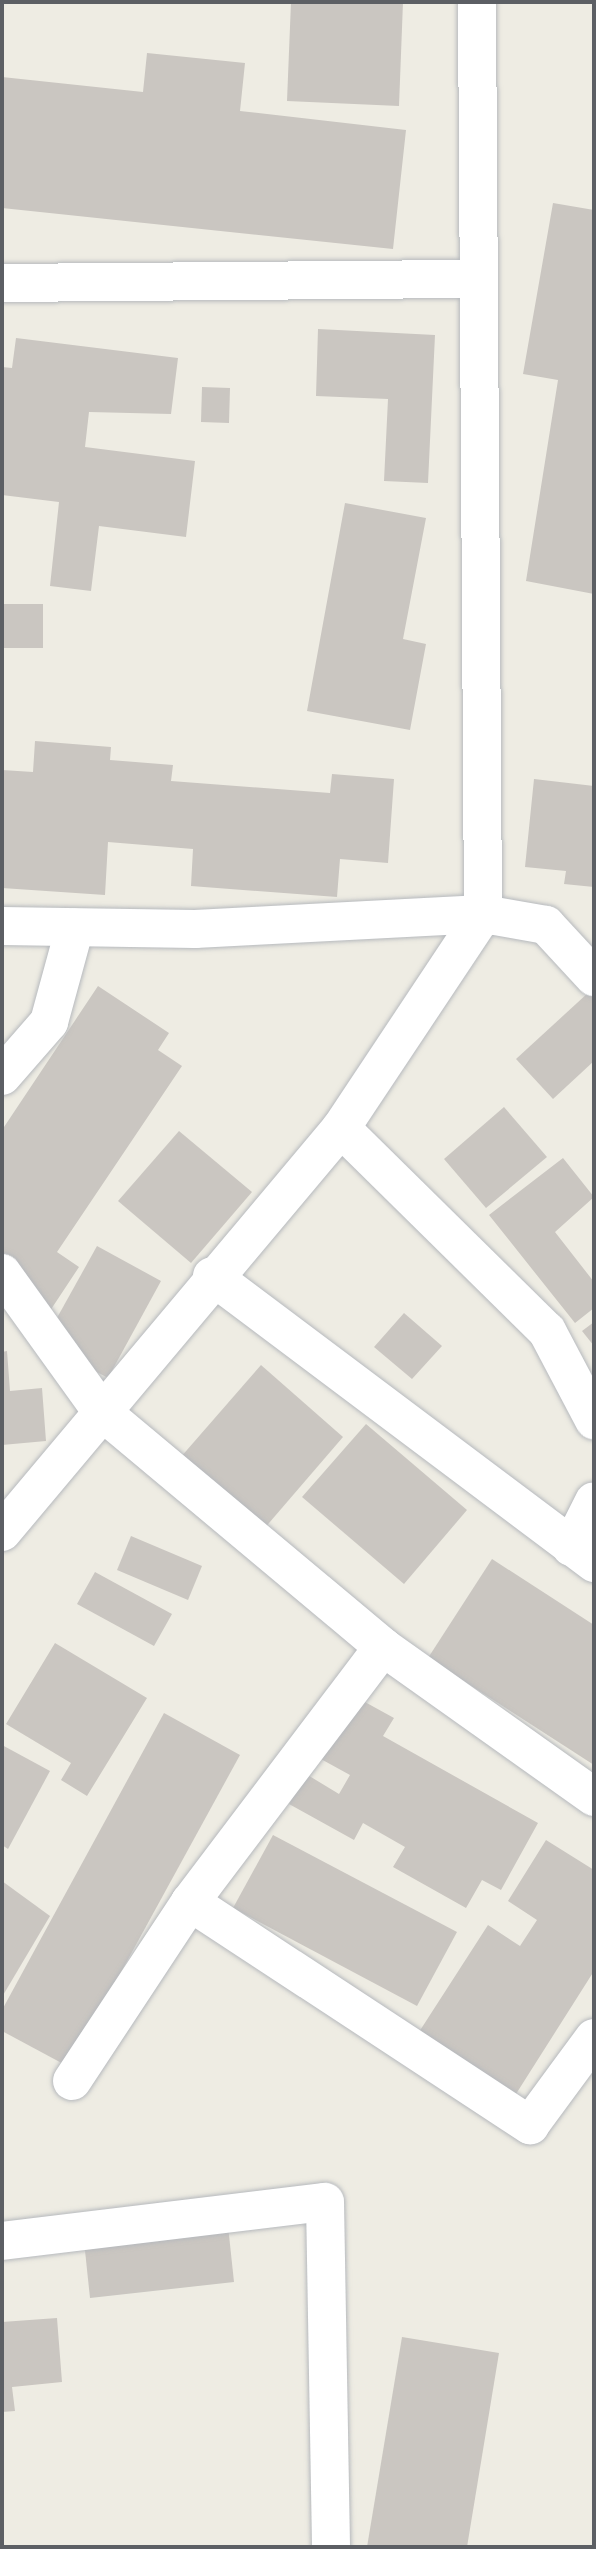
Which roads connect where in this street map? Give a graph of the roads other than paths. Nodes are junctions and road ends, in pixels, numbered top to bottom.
1 (477, 2) edge
2 (479, 279) junction
3 (2, 283) edge
4 (482, 914) junction
5 (2, 926) edge
6 (75, 927) junction
7 (594, 977) edge
8 (2, 1076) edge
9 (341, 1128) junction
10 (2, 1273) edge
11 (212, 1276) junction
12 (101, 1411) junction
13 (594, 1420) edge
14 (594, 1502) edge
15 (2, 1532) edge
16 (583, 1555) edge
17 (383, 1647) junction
18 (594, 1797) edge
19 (190, 1902) junction
20 (594, 2038) edge
21 (72, 2081) dead end
22 (2, 2241) edge
23 (328, 2547) edge

1 - 2 street
2 - 3 street
2 - 4 street
4 - 6 street
4 - 7 street
4 - 9 street
5 - 6 street
6 - 8 street
9 - 11 street
9 - 13 street
10 - 12 street
11 - 12 street
11 - 16 street
12 - 15 street
12 - 17 street
14 - 16 street
17 - 18 street
17 - 19 street
19 - 20 street
19 - 21 street
22 - 23 street

